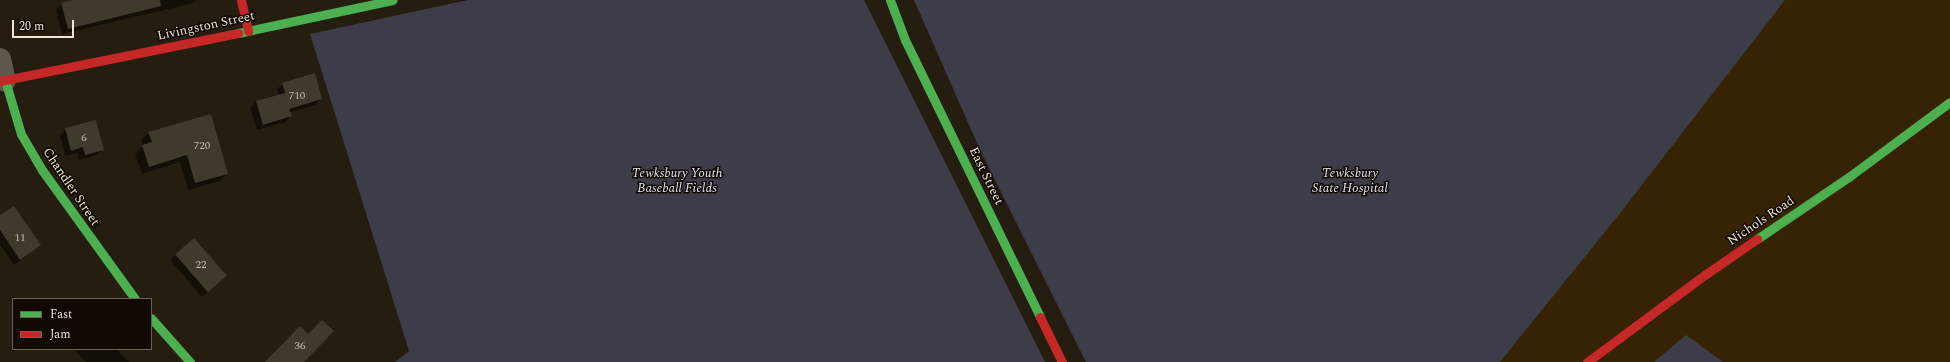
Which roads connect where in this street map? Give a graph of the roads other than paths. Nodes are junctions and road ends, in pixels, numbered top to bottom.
1 (241, 0) edge
2 (393, 0) edge
3 (890, 0) edge
4 (248, 31) junction
5 (0, 59) edge
6 (2, 80) edge
7 (1950, 102) edge
8 (134, 298) edge
9 (152, 319) edge
10 (190, 362) edge
11 (1062, 362) edge
12 (1587, 362) edge

1 - 4 street
2 - 4 street, Livingston Street
3 - 11 street, East Street
4 - 6 street, Livingston Street
5 - 6 street
6 - 8 street, Chandler Street
7 - 12 street, Nichols Road
9 - 10 street

